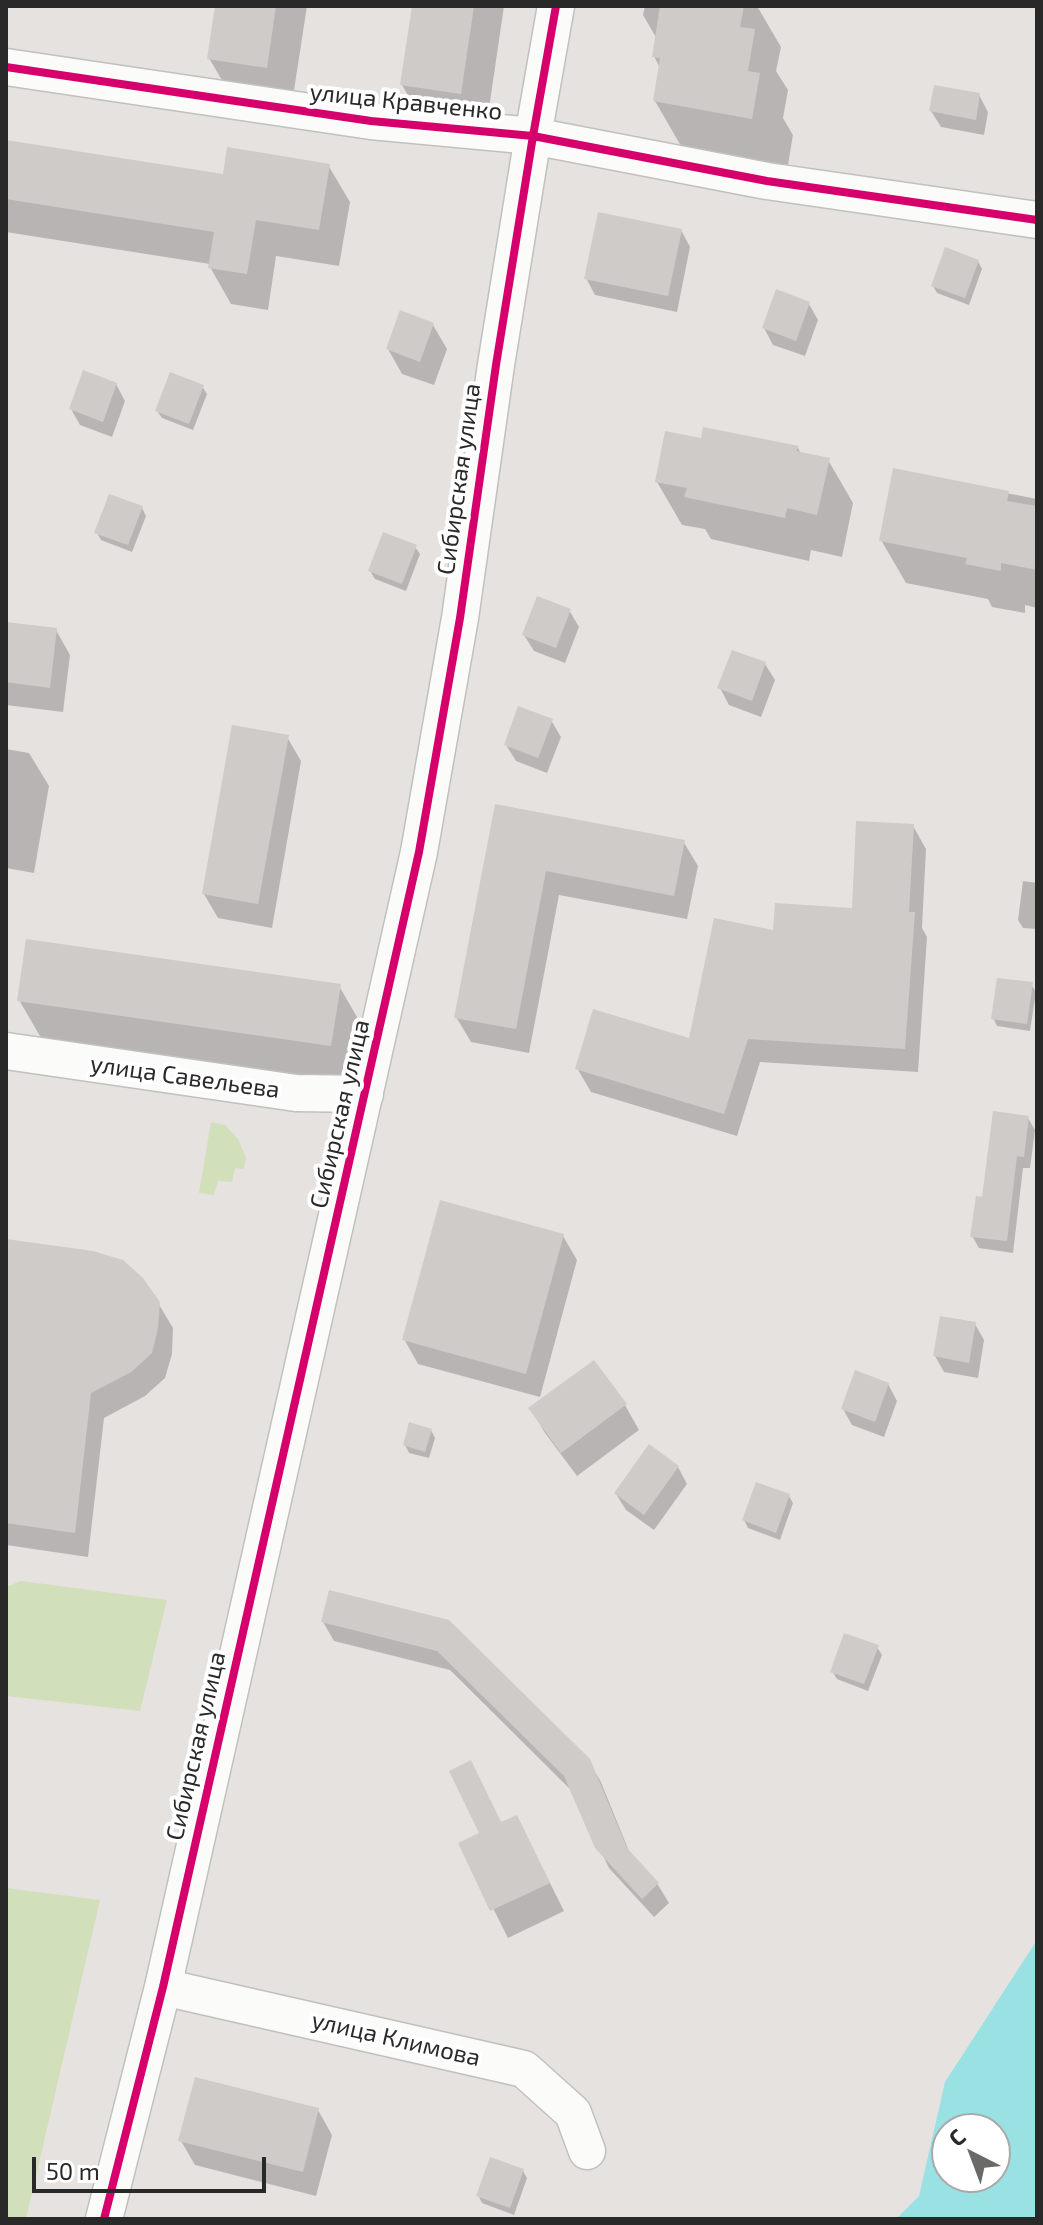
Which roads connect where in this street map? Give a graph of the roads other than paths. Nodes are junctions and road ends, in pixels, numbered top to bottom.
1 (556, 6) edge
2 (6, 67) edge
3 (533, 136) junction
4 (1037, 220) edge
5 (6, 1051) edge
6 (365, 1094) junction
7 (163, 1987) junction
8 (587, 2151) dead end
9 (104, 2219) edge

1 - 3 street, Сибирская улица
2 - 3 street, улица Кравченко
3 - 4 street, улица Кравченко
3 - 6 street, Сибирская улица
5 - 6 street, улица Савельева
6 - 7 street, Сибирская улица
7 - 8 street, улица Климова
7 - 9 street, Сибирская улица

